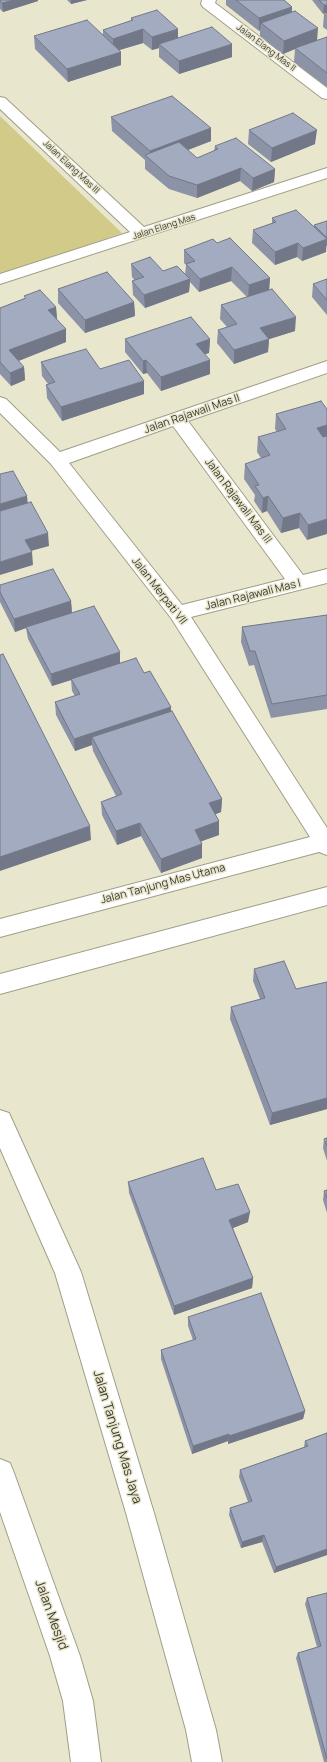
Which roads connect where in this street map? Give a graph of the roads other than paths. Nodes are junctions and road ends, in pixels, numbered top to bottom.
1 (207, 1) edge
2 (327, 95) edge
3 (0, 101) edge
4 (327, 173) edge
5 (142, 234) junction
6 (0, 279) edge
7 (327, 367) edge
8 (0, 403) edge
9 (177, 419) junction
10 (57, 460) junction
11 (327, 576) edge
12 (298, 583) junction
13 (178, 613) junction
14 (326, 842) edge
15 (327, 896) edge
16 (0, 928) edge
17 (0, 984) edge
18 (0, 1121) edge
19 (0, 1473) edge
20 (86, 1762) edge
21 (207, 1762) edge

1 - 2 street, Jalan Elang Mas II
3 - 5 street, Jalan Elang Mas III
4 - 5 street, Jalan Elang Mas
5 - 6 street, Jalan Elang Mas
7 - 9 street, Jalan Rajawali Mas II
8 - 10 street, Jalan Merpati VII
9 - 10 street, Jalan Rajawali Mas II
9 - 12 street, Jalan Rajawali Mas III
10 - 13 street, Jalan Merpati VII
11 - 12 street, Jalan Rajawali Mas I
12 - 13 street, Jalan Rajawali Mas I
13 - 14 street, Jalan Merpati VII
14 - 16 street, Jalan Tanjung Mas Utama
15 - 17 street
18 - 21 street, Jalan Tanjung Mas Jaya
19 - 20 street, Jalan Mesjid

